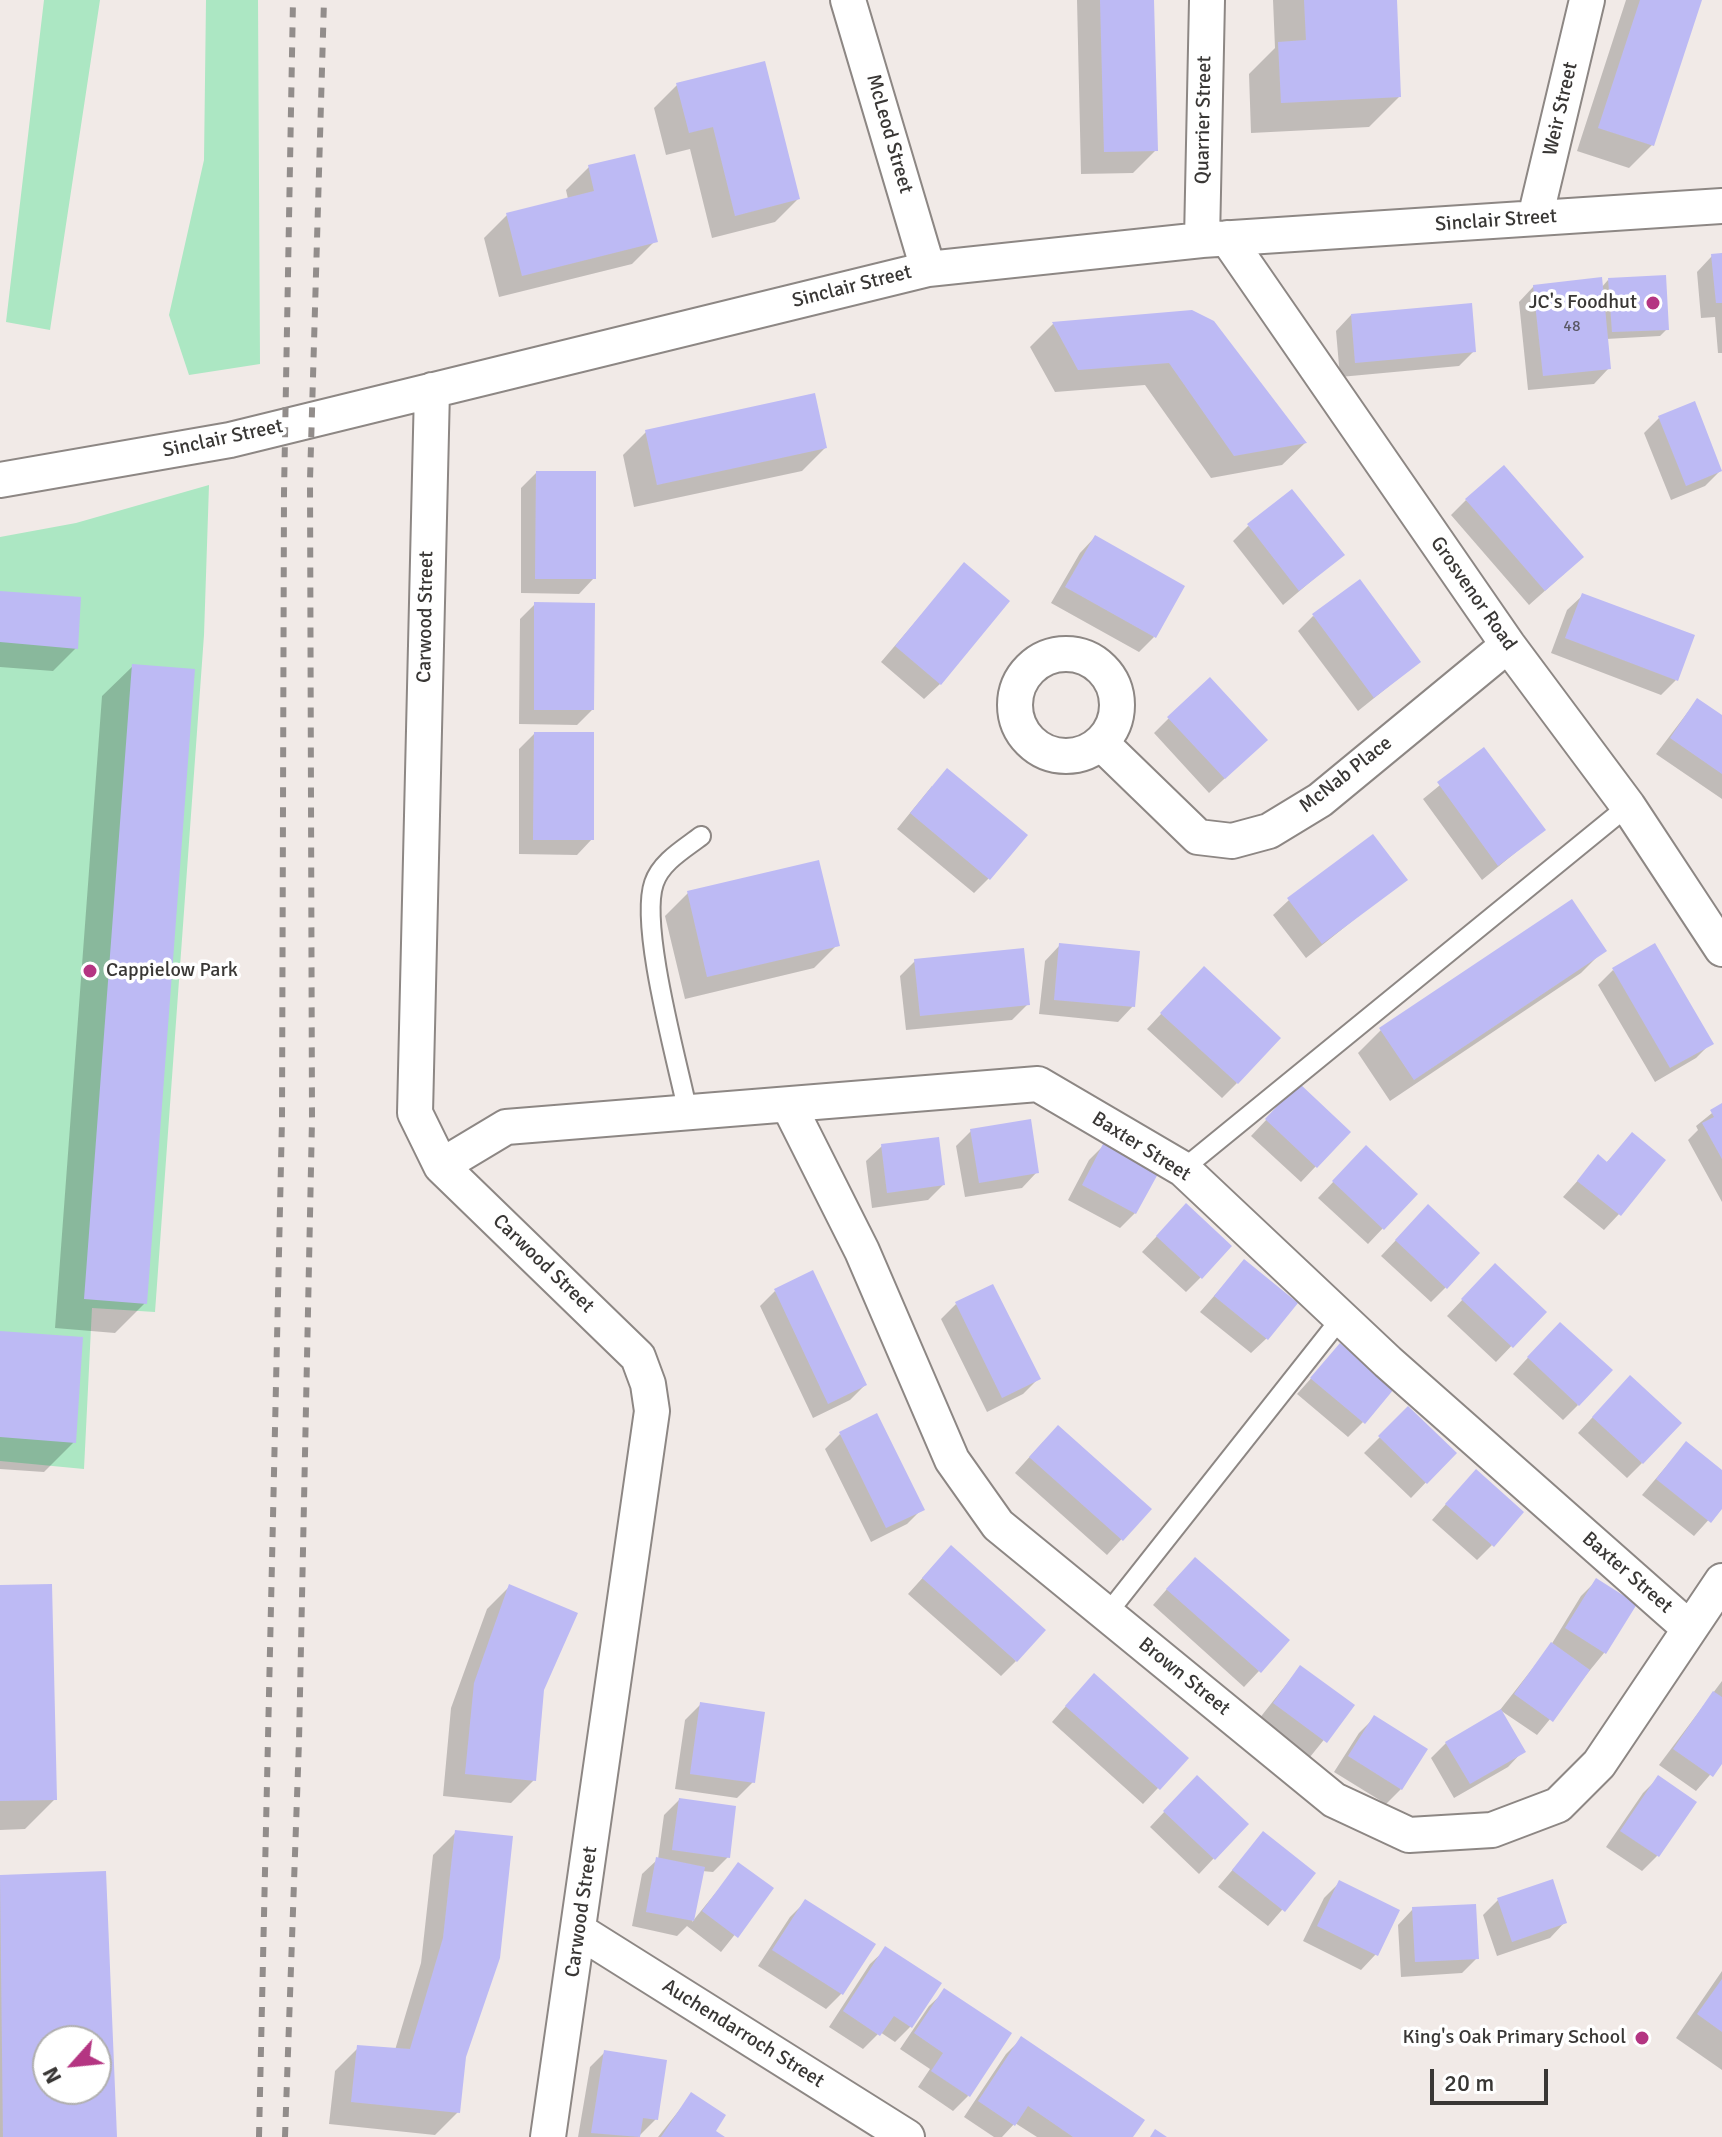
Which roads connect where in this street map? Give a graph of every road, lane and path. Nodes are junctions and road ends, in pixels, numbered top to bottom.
1 (848, 0) edge
2 (1207, 0) edge
3 (1587, 0) edge
4 (1722, 206) edge
5 (1535, 218) junction
6 (1214, 239) junction
7 (928, 269) junction
8 (432, 390) junction
9 (0, 480) edge
10 (1508, 645) junction
11 (1101, 743) dead end
12 (1628, 806) junction
13 (701, 836) dead end
14 (1722, 949) edge
15 (789, 1106) junction
16 (688, 1113) junction
17 (441, 1166) junction
18 (1183, 1169) junction
19 (1341, 1318) junction
20 (1722, 1581) edge
21 (1107, 1614) junction
22 (1689, 1628) junction
23 (579, 1931) junction
24 (548, 2137) edge
25 (907, 2137) edge

1 - 7 street, McLeod Street
2 - 6 street, Quarrier Street
3 - 5 street, Weir Street
4 - 5 street, Sinclair Street
5 - 6 street, Sinclair Street
6 - 7 street, Sinclair Street
6 - 10 street, Grosvenor Road
7 - 8 street, Sinclair Street
8 - 9 street, Sinclair Street
8 - 17 street, Carwood Street
10 - 11 street, McNab Place
10 - 12 street, Grosvenor Road
12 - 14 street, Grosvenor Road
12 - 18 lane
13 - 16 lane
15 - 16 street, Baxter Street
15 - 18 street, Baxter Street
15 - 21 street, Brown Street
16 - 17 street, Baxter Street
17 - 23 street, Carwood Street
18 - 19 street, Baxter Street
19 - 21 lane
19 - 22 street, Baxter Street
20 - 22 street, Brown Street
21 - 22 street, Brown Street
23 - 24 street, Carwood Street
23 - 25 street, Auchendarroch Street

